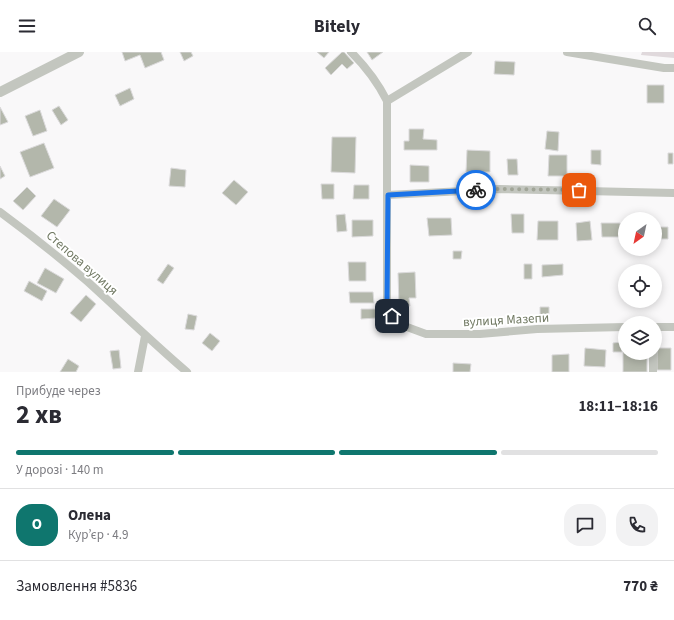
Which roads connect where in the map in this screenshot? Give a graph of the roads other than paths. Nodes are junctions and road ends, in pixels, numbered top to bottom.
1 (79, 52) edge
2 (351, 52) edge
3 (468, 52) edge
4 (567, 52) edge
5 (674, 68) edge
6 (0, 92) edge
7 (388, 101) junction
8 (674, 193) edge
9 (388, 195) junction
10 (0, 212) edge
11 (662, 327) edge
12 (674, 327) edge
13 (618, 328) edge
14 (145, 336) junction
15 (653, 360) edge
16 (138, 372) edge
17 (187, 372) edge
18 (653, 372) edge

1 - 6 street
2 - 7 street
3 - 7 street
4 - 5 street
7 - 9 street
8 - 9 street
9 - 13 street, вулиця Мазепи
10 - 14 street, Степова вулиця
11 - 12 street
14 - 16 street
14 - 17 street, Степова вулиця
15 - 18 street

